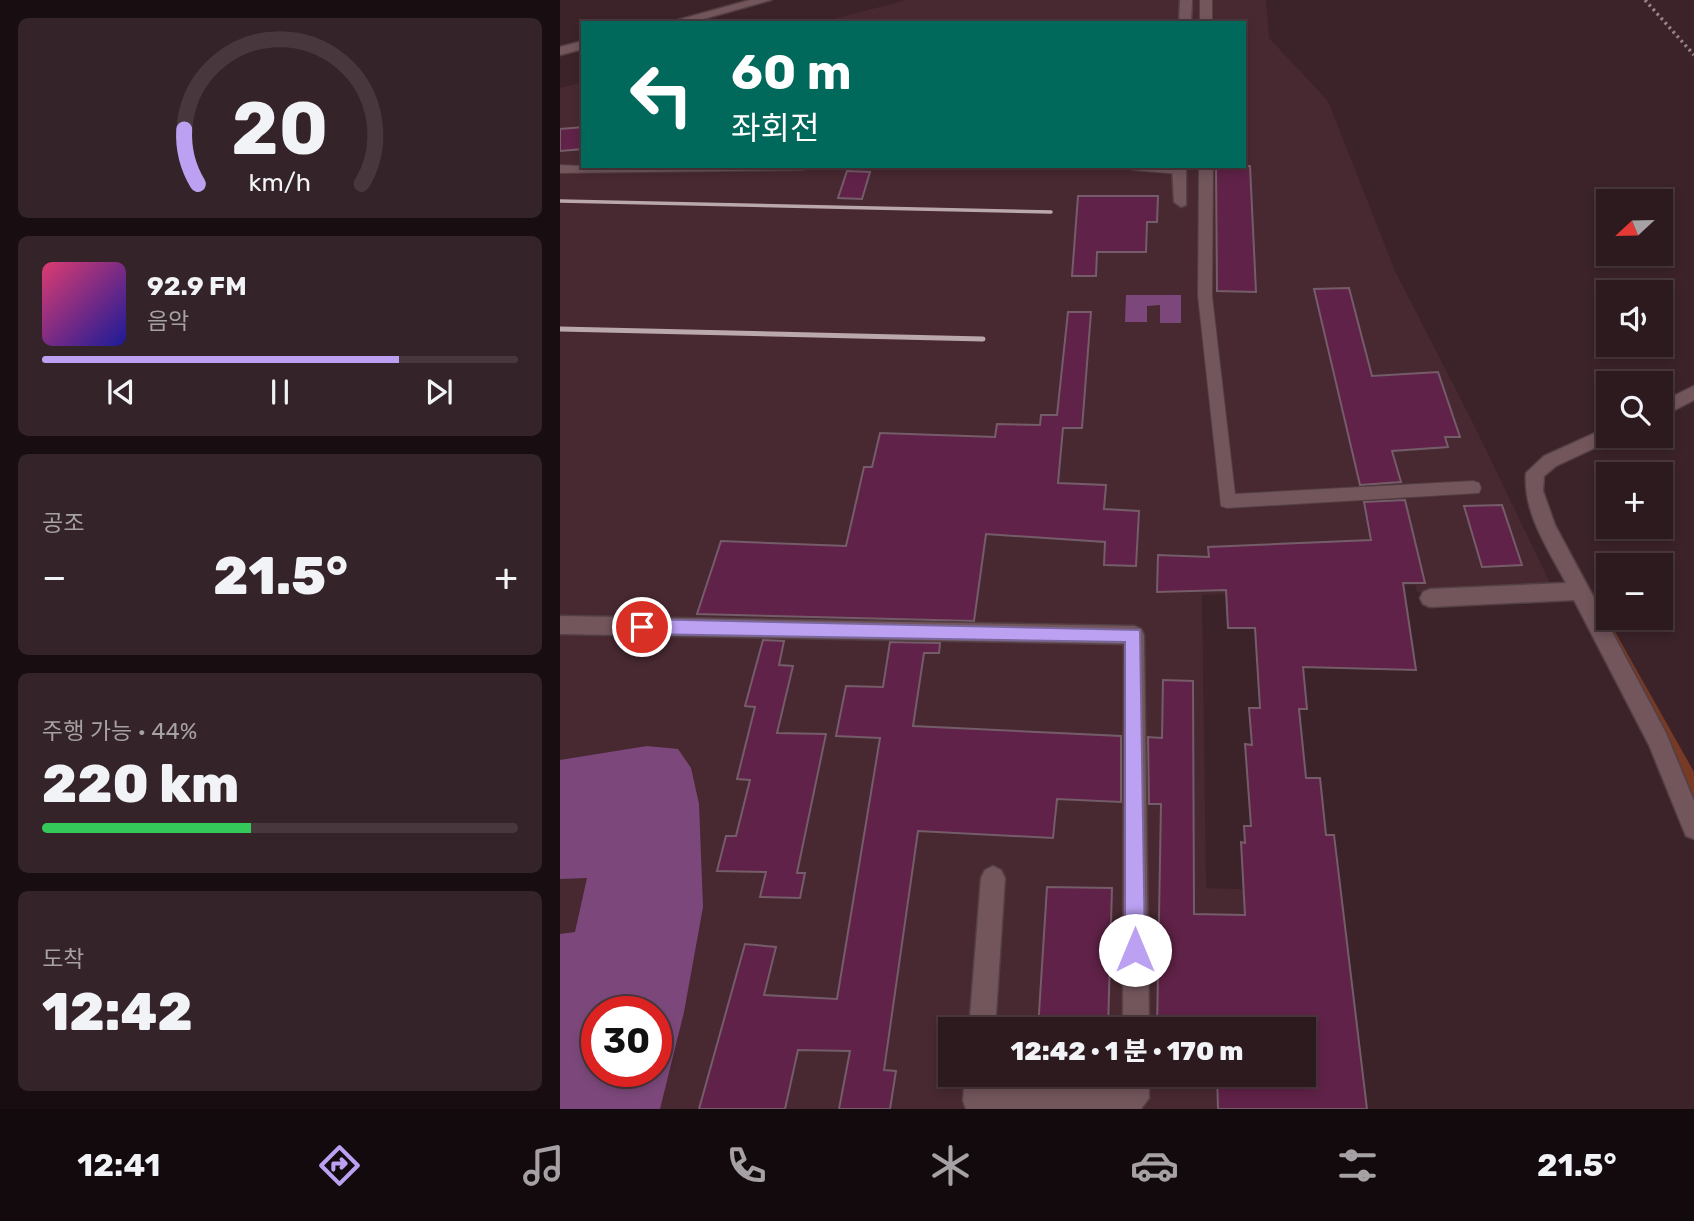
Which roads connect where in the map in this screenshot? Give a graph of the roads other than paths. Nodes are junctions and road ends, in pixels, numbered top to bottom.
1 (765, 0) edge
2 (1186, 0) edge
3 (1206, 0) edge
4 (681, 21) edge
5 (1185, 21) edge
6 (1206, 21) edge
7 (581, 46) edge
8 (560, 51) edge
9 (641, 168) edge
10 (1179, 168) edge
11 (1206, 168) edge
12 (560, 169) edge
13 (1181, 202) dead end
14 (1694, 393) edge
15 (1673, 404) edge
16 (1596, 440) edge
17 (1473, 488) dead end
18 (1580, 591) junction
19 (1430, 598) dead end
20 (560, 625) edge
21 (1694, 828) edge
22 (993, 878) dead end
23 (983, 1017) edge
24 (1136, 1017) edge
25 (977, 1087) edge
26 (1136, 1087) edge

1 - 4 street
2 - 5 street
3 - 6 lane
7 - 8 street
9 - 12 lane
10 - 13 street
11 - 17 lane
14 - 15 street
16 - 18 street
18 - 19 street
18 - 21 street
20 - 24 street
22 - 23 street
25 - 26 street

